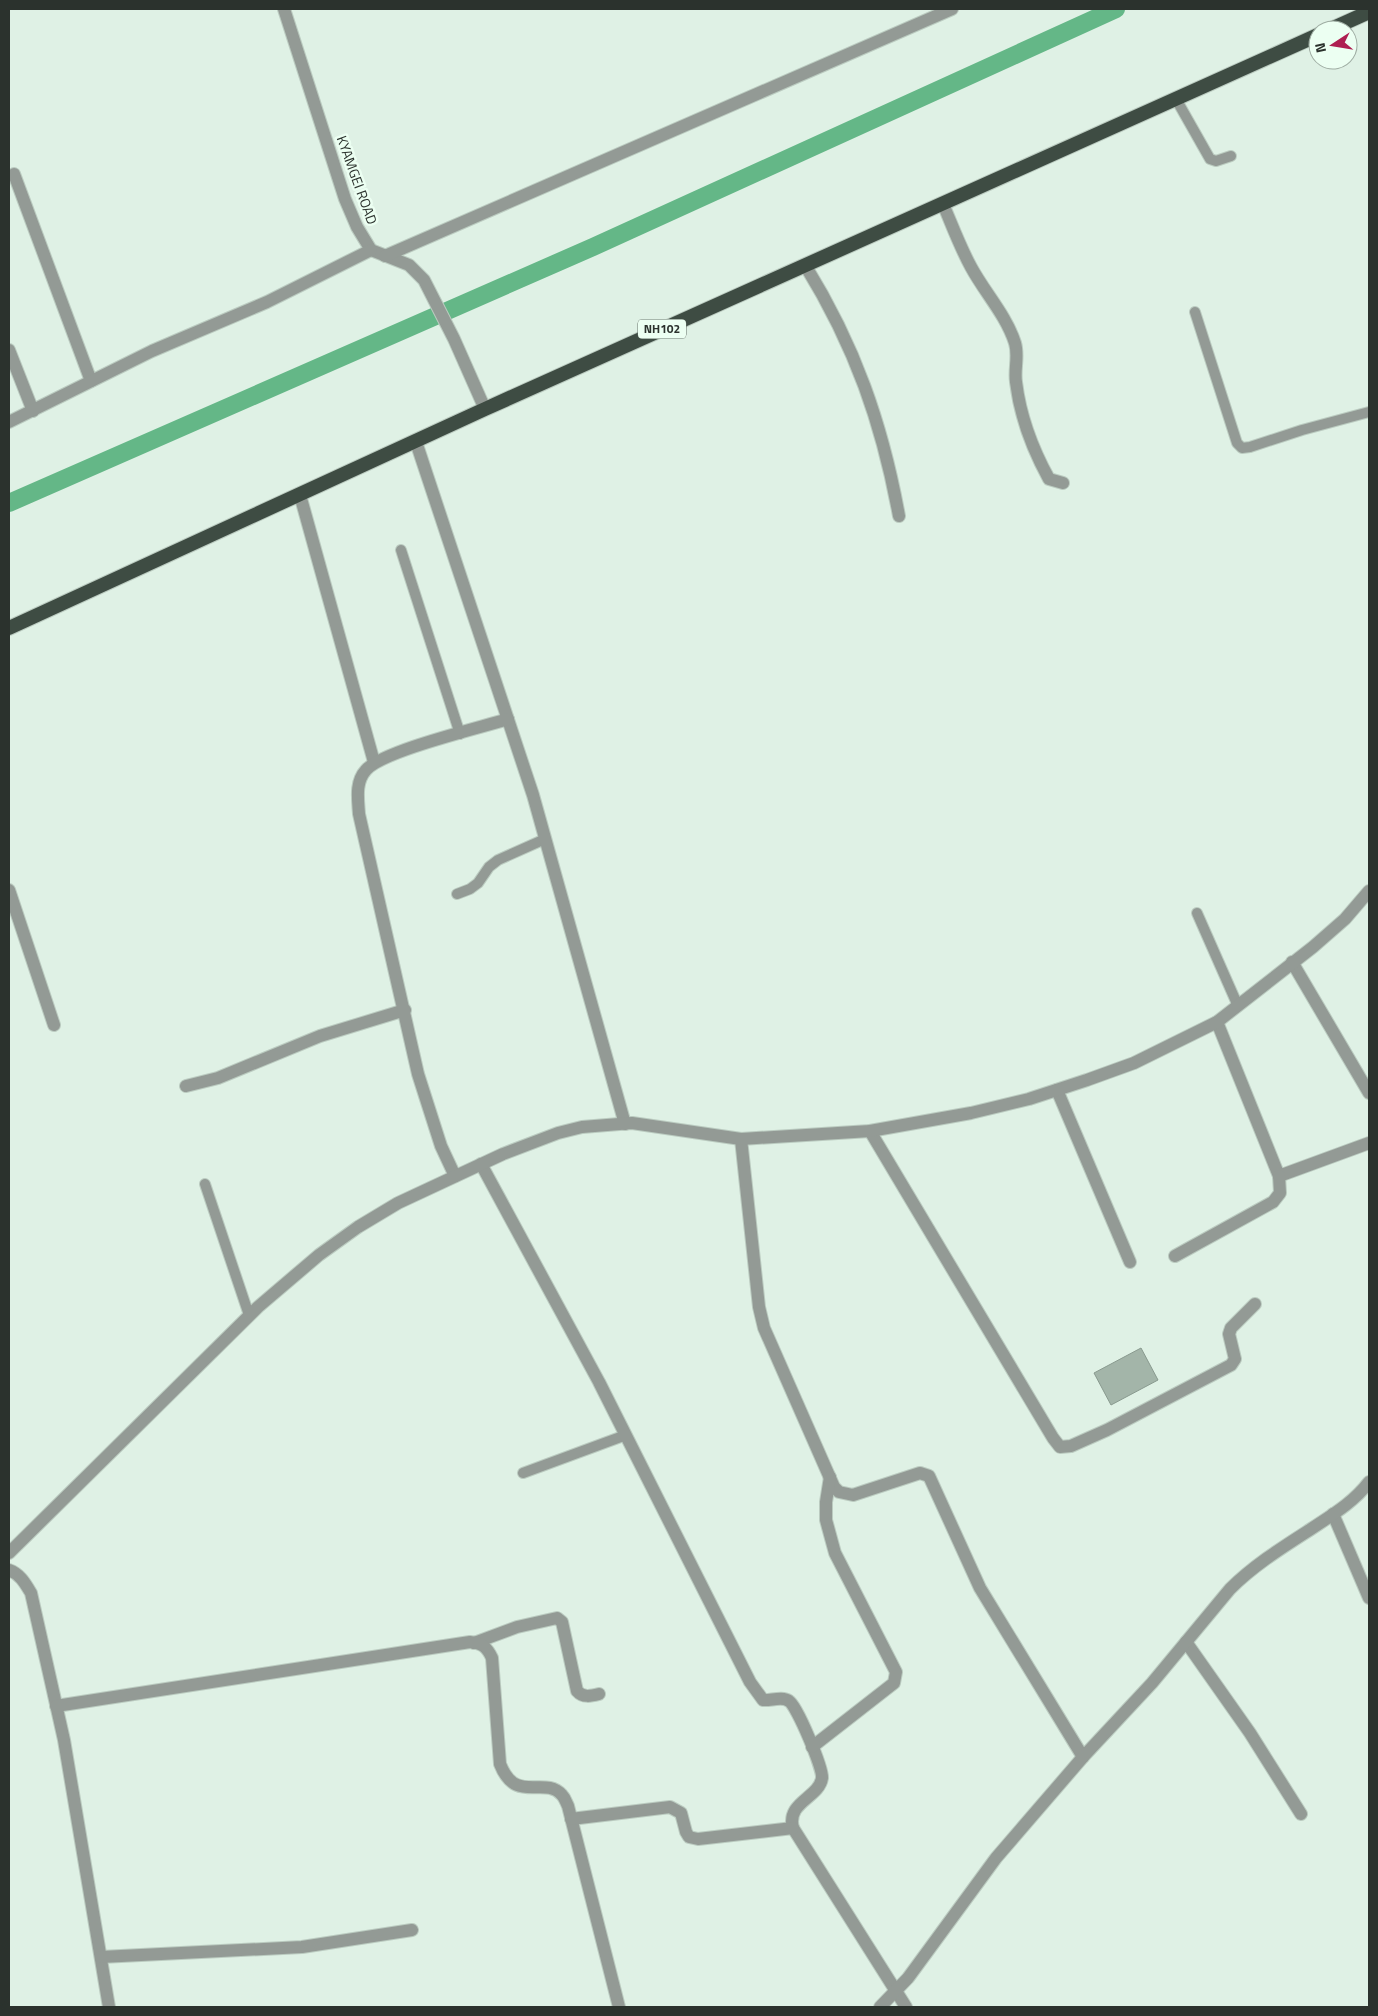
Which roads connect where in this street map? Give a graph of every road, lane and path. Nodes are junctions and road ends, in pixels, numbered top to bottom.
1 (284, 9) edge
2 (952, 9) edge
3 (1369, 12) edge
4 (1351, 20) edge
5 (1308, 40) edge
6 (1176, 99) junction
7 (1231, 156) dead end
8 (14, 174) dead end
9 (943, 204) junction
10 (371, 250) junction
11 (385, 256) junction
12 (806, 265) junction
13 (1196, 312) dead end
14 (9, 350) edge
15 (91, 381) junction
16 (485, 409) junction
17 (33, 410) junction
18 (1369, 412) edge
19 (9, 422) edge
20 (416, 442) junction
21 (1064, 483) dead end
22 (300, 495) junction
23 (899, 516) dead end
24 (401, 550) dead end
25 (9, 628) edge
26 (508, 719) junction
27 (460, 734) junction
28 (374, 762) junction
29 (545, 839) junction
30 (9, 890) edge
31 (1369, 891) edge
32 (458, 894) dead end
33 (1197, 913) dead end
34 (1292, 962) junction
35 (1238, 1006) junction
36 (405, 1010) junction
37 (1217, 1022) junction
38 (54, 1025) dead end
39 (186, 1086) dead end
40 (1057, 1090) junction
41 (1369, 1092) edge
42 (625, 1124) junction
43 (870, 1131) junction
44 (741, 1139) junction
45 (1369, 1143) edge
46 (481, 1164) junction
47 (455, 1176) junction
48 (1279, 1176) junction
49 (205, 1184) dead end
50 (1174, 1256) dead end
51 (1130, 1262) dead end
52 (1255, 1304) dead end
53 (249, 1315) junction
54 (626, 1436) junction
55 (523, 1473) dead end
56 (830, 1477) junction
57 (1369, 1482) edge
58 (1333, 1514) junction
59 (9, 1553) edge
60 (9, 1570) edge
61 (1369, 1598) edge
62 (474, 1642) junction
63 (1186, 1642) junction
64 (600, 1694) dead end
65 (56, 1706) junction
66 (812, 1747) junction
67 (1083, 1757) junction
68 (1301, 1814) dead end
69 (571, 1819) junction
70 (793, 1828) junction
71 (412, 1930) dead end
72 (101, 1957) junction
73 (896, 1992) junction
74 (109, 2007) edge
75 (619, 2007) edge
76 (880, 2007) edge
77 (906, 2007) edge

1 - 10 street, KYAMGEI ROAD
2 - 11 street
3 - 4 highway
5 - 6 highway, NH102
6 - 7 lane
6 - 9 highway, NH102
8 - 15 street
9 - 12 highway, NH102
9 - 21 street
10 - 11 street
10 - 15 street
11 - 16 street
12 - 16 highway, NH102
12 - 23 street
13 - 18 lane
14 - 17 street
15 - 17 street
16 - 20 highway, NH102
17 - 19 street
20 - 22 highway, NH102
20 - 26 street
22 - 25 highway, NH102
22 - 28 street
24 - 27 lane
26 - 27 street
26 - 29 street
27 - 28 street
28 - 36 street
29 - 32 lane
29 - 42 street
30 - 38 street
31 - 34 street
33 - 35 lane
34 - 35 street
34 - 41 street
35 - 37 street
36 - 39 street
36 - 47 street
37 - 40 street
37 - 48 street
40 - 43 street
40 - 51 street
42 - 44 street
42 - 46 street
43 - 44 street
43 - 52 street
44 - 56 street
45 - 48 street
46 - 47 street
46 - 54 street
47 - 53 street
48 - 50 street
49 - 53 lane
53 - 59 street
54 - 55 lane
54 - 66 street
56 - 66 street
56 - 67 street
57 - 58 street
58 - 61 street
58 - 63 street
60 - 65 street
62 - 64 street
62 - 65 street
62 - 69 street
63 - 67 street
63 - 68 street
65 - 72 street
66 - 70 street
67 - 73 street
69 - 70 street
69 - 75 street
70 - 73 street
71 - 72 street
72 - 74 street
73 - 76 street
73 - 77 street

